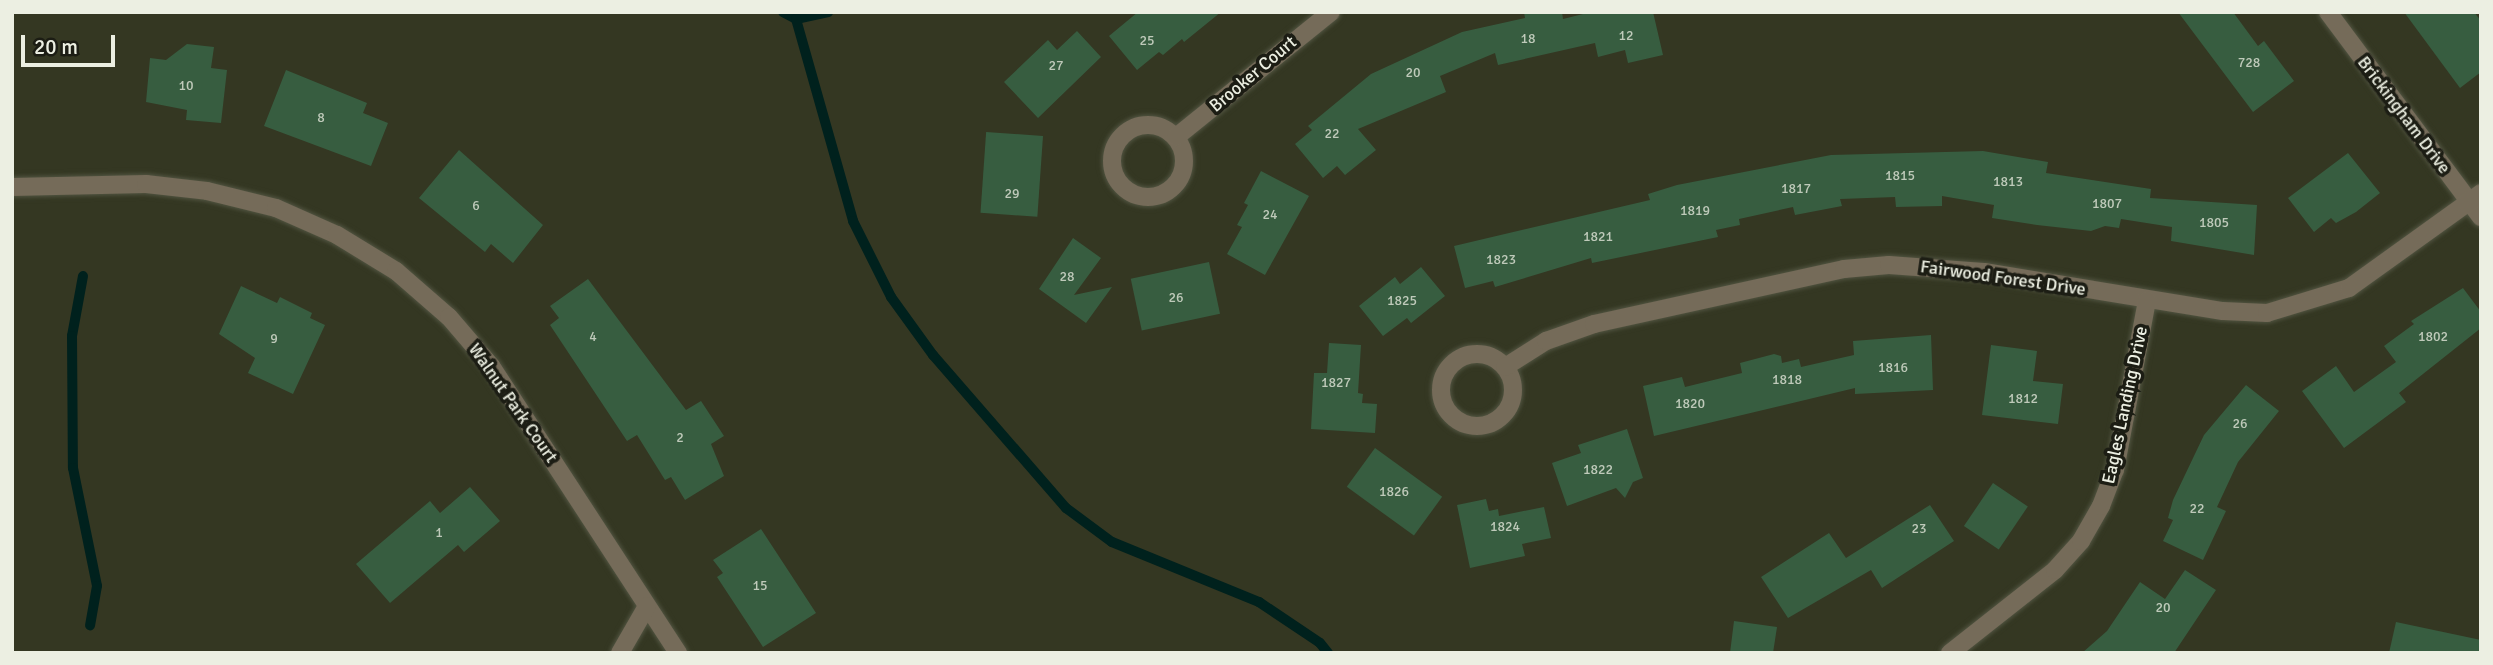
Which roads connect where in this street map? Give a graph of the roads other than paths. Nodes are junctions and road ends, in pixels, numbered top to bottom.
1 (1331, 12) edge
2 (2328, 12) edge
3 (1176, 137) junction
4 (12, 187) edge
5 (2475, 197) edge
6 (2481, 217) edge
7 (2147, 300) junction
8 (1505, 367) junction
9 (647, 606) junction
10 (620, 653) edge
11 (678, 653) edge
12 (1950, 653) edge

1 - 3 street, Brooker Court
2 - 5 street, Brickingham Drive
3 - 3 street
4 - 9 street, Walnut Park Court
5 - 6 street, Brickingham Drive
5 - 7 street, Fairwood Forest Drive
7 - 8 street, Fairwood Forest Drive
7 - 12 street, Eagles Landing Drive
8 - 8 street
9 - 10 street
9 - 11 street, Walnut Park Court

